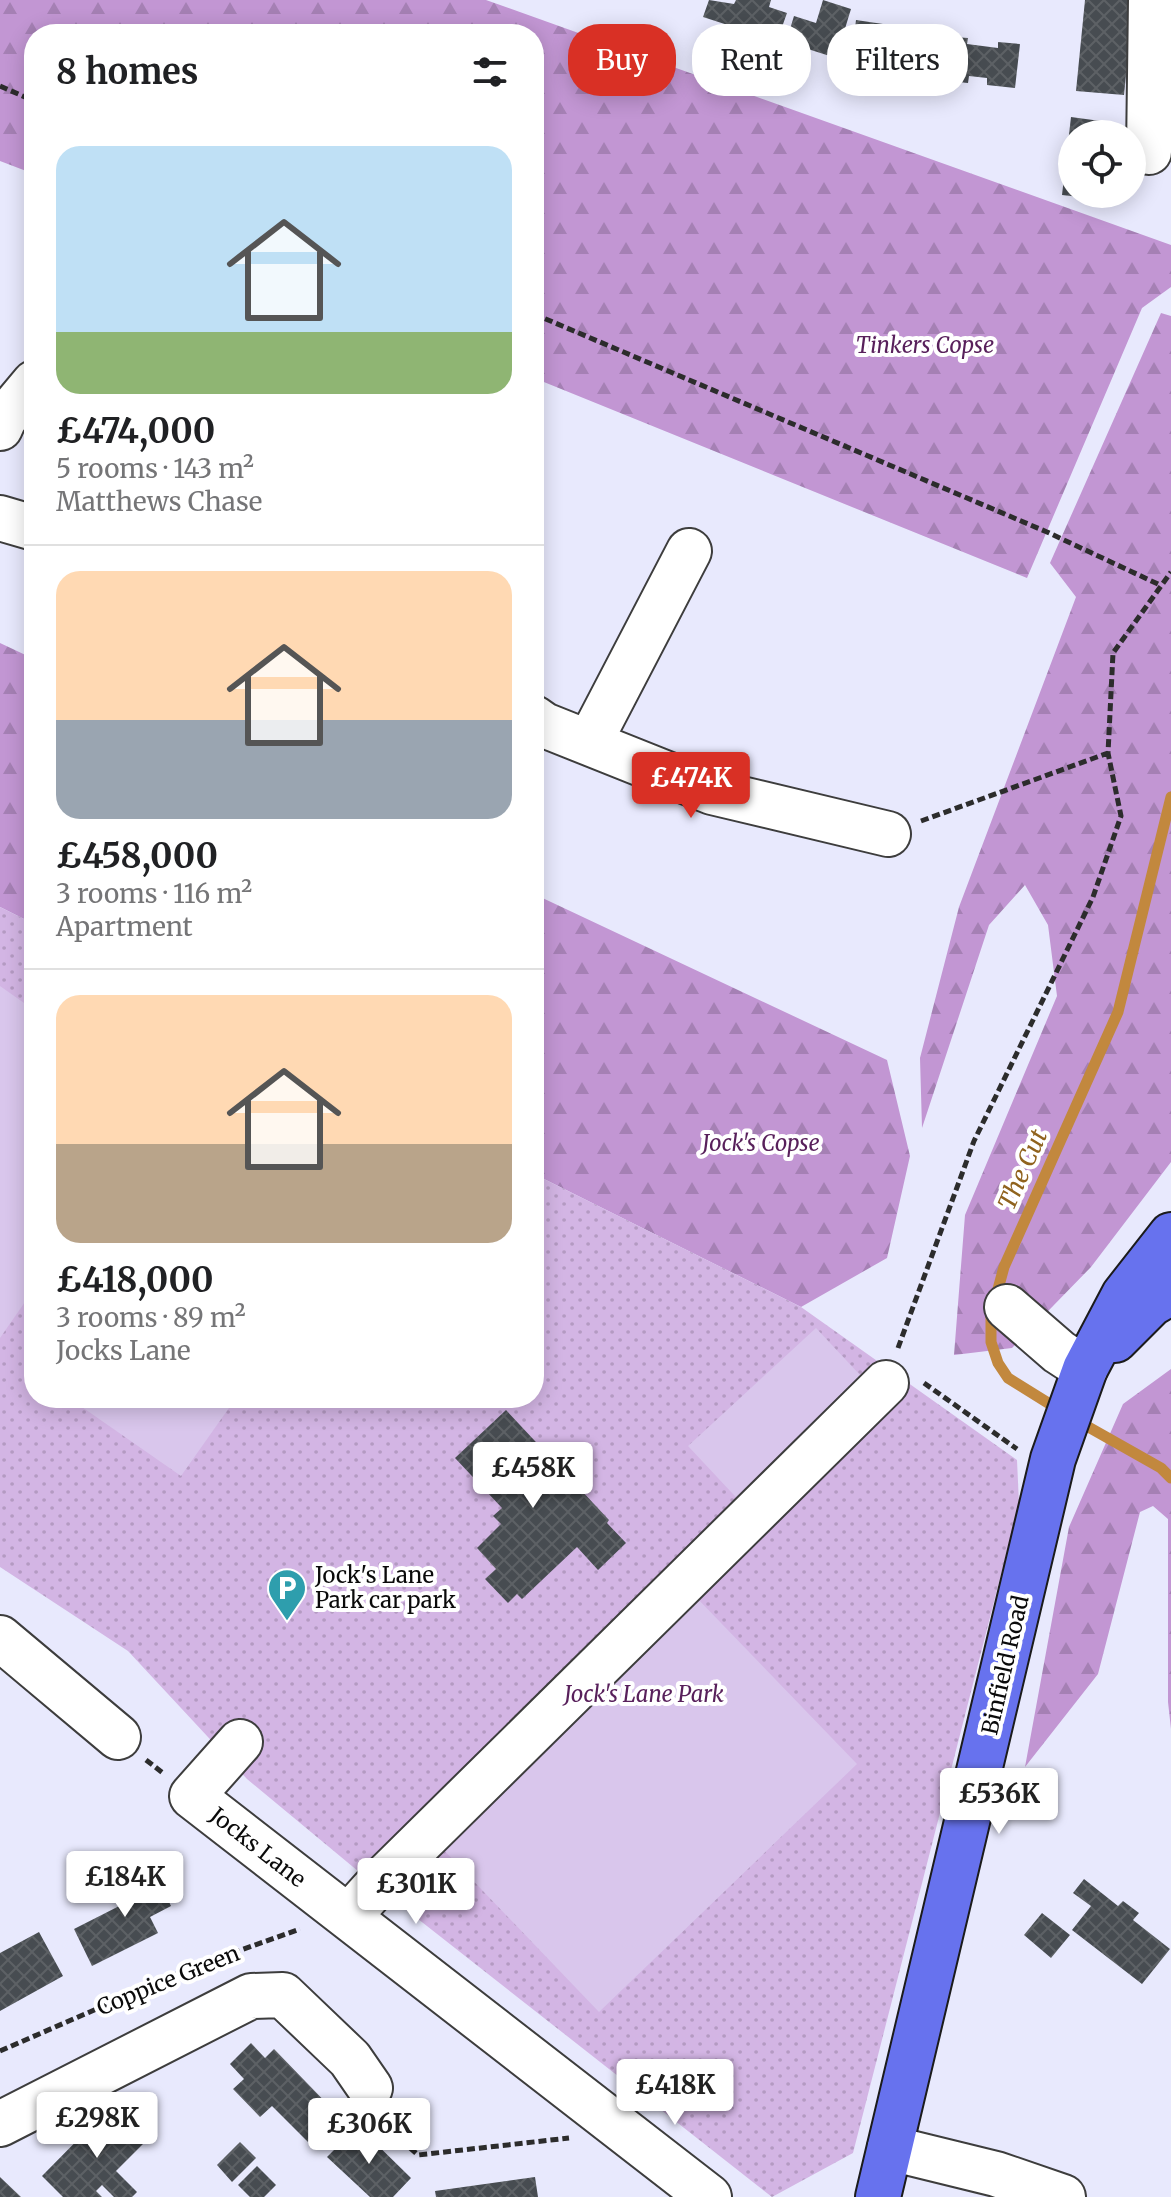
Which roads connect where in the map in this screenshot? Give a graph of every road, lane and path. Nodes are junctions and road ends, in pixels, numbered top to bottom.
1 (1151, 0) edge
2 (0, 86) edge
3 (24, 97) edge
4 (1149, 152) dead end
5 (544, 318) edge
6 (24, 396) edge
7 (2, 423) edge
8 (0, 518) edge
9 (24, 525) edge
10 (689, 551) dead end
11 (1171, 572) edge
12 (1160, 585) junction
13 (544, 725) edge
14 (589, 743) junction
15 (1108, 753) junction
16 (888, 834) joint
17 (1171, 1235) edge
18 (1171, 1292) edge
19 (1007, 1307) dead end
20 (1085, 1369) junction
21 (886, 1383) junction
22 (1052, 1464) junction
23 (0, 1638) edge
24 (118, 1737) joint
25 (240, 1742) dead end
26 (192, 1796) junction
27 (341, 1912) junction
28 (0, 2051) edge
29 (370, 2088) joint
30 (598, 2110) junction
31 (0, 2124) edge
32 (890, 2148) junction
33 (709, 2197) edge
34 (878, 2197) edge
35 (1063, 2197) edge

1 - 4 street
2 - 3 path
5 - 12 path
6 - 7 street
8 - 9 street
10 - 14 street
11 - 12 path
12 - 15 path
13 - 14 street
14 - 16 street
15 - 16 path
15 - 21 path
17 - 20 main road, Binfield Road
18 - 20 main road, Binfield Road
19 - 20 street
20 - 22 main road, Binfield Road
21 - 22 path
21 - 27 street
22 - 32 main road, Binfield Road
23 - 24 street
24 - 26 path, Jocks Lane
25 - 26 street
26 - 27 street, Jocks Lane
27 - 28 path, Coppice Green
27 - 30 street, Jocks Lane
29 - 30 path
29 - 31 street
30 - 33 street, Jocks Lane
32 - 34 main road, Binfield Road
32 - 35 street

